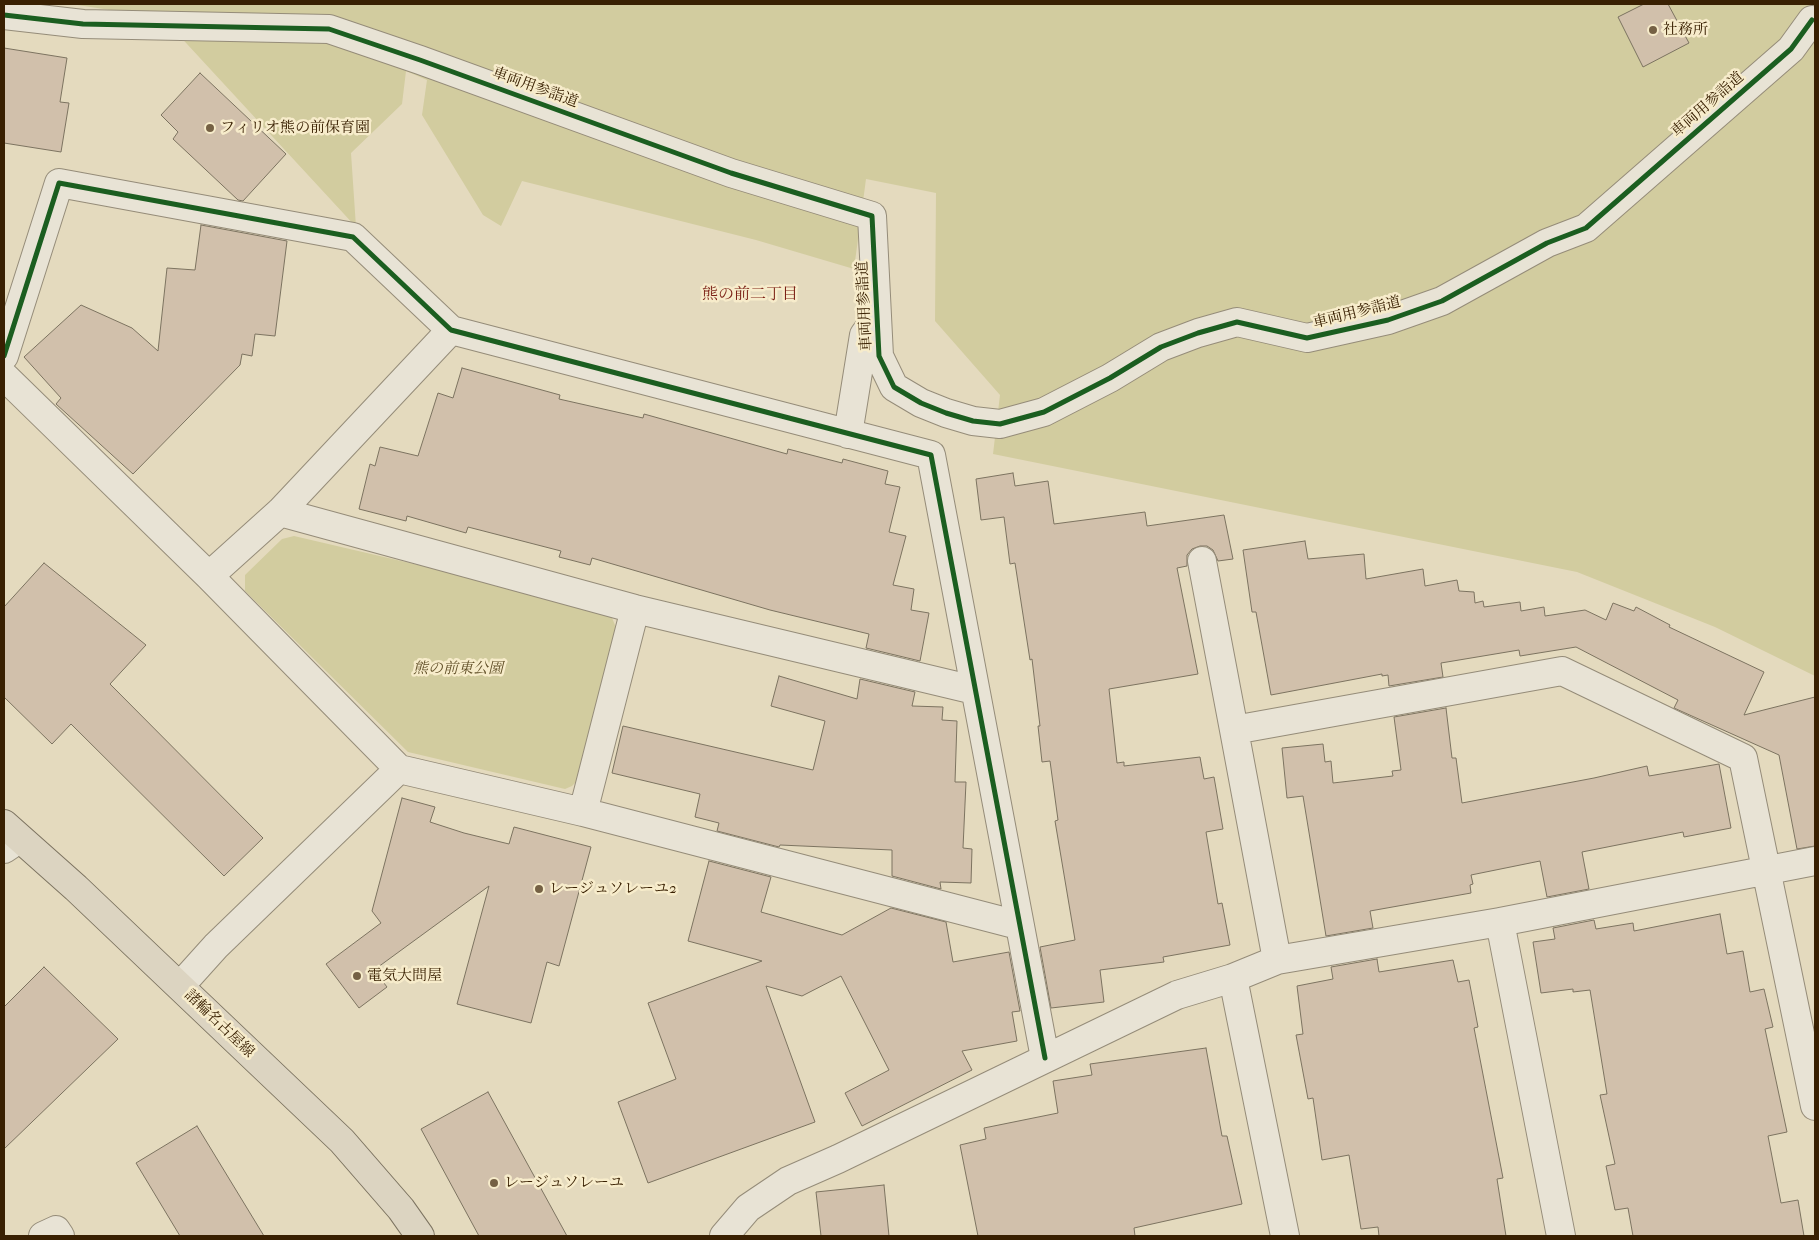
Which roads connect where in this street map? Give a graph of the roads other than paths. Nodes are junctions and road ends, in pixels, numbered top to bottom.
1 (4, 15) edge
2 (1812, 20) dead end
3 (876, 318) junction
4 (452, 330) junction
5 (4, 356) edge
6 (4, 376) edge
7 (848, 434) junction
8 (280, 512) junction
9 (1202, 561) dead end
10 (209, 576) junction
11 (635, 609) junction
12 (974, 690) junction
13 (1234, 730) junction
14 (399, 769) junction
15 (582, 812) junction
16 (9, 837) edge
17 (1815, 861) edge
18 (1766, 871) junction
19 (1500, 922) junction
20 (1018, 925) junction
21 (1277, 960) junction
22 (1233, 978) junction
23 (180, 986) junction
24 (1045, 1058) junction
25 (1815, 1106) edge
26 (43, 1236) edge
27 (60, 1236) edge
28 (420, 1236) edge
29 (724, 1236) edge
30 (1284, 1236) edge
31 (1561, 1236) edge

1 - 3 street, 車両用参詣道
2 - 3 street, 車両用参詣道
3 - 7 street
4 - 5 street
4 - 7 street
4 - 8 street
6 - 10 street
7 - 12 street
8 - 10 street
8 - 11 street
9 - 13 street
10 - 14 street
11 - 12 street
11 - 15 street
12 - 20 street
13 - 18 street
13 - 21 street
14 - 15 street
14 - 23 street
15 - 20 street
16 - 23 main road, 諸輪名古屋線
17 - 18 street
18 - 19 street
18 - 25 street
19 - 21 street
19 - 31 street
20 - 24 street
21 - 22 street
22 - 24 street
22 - 30 street
23 - 28 main road, 諸輪名古屋線
24 - 29 street
26 - 27 street

